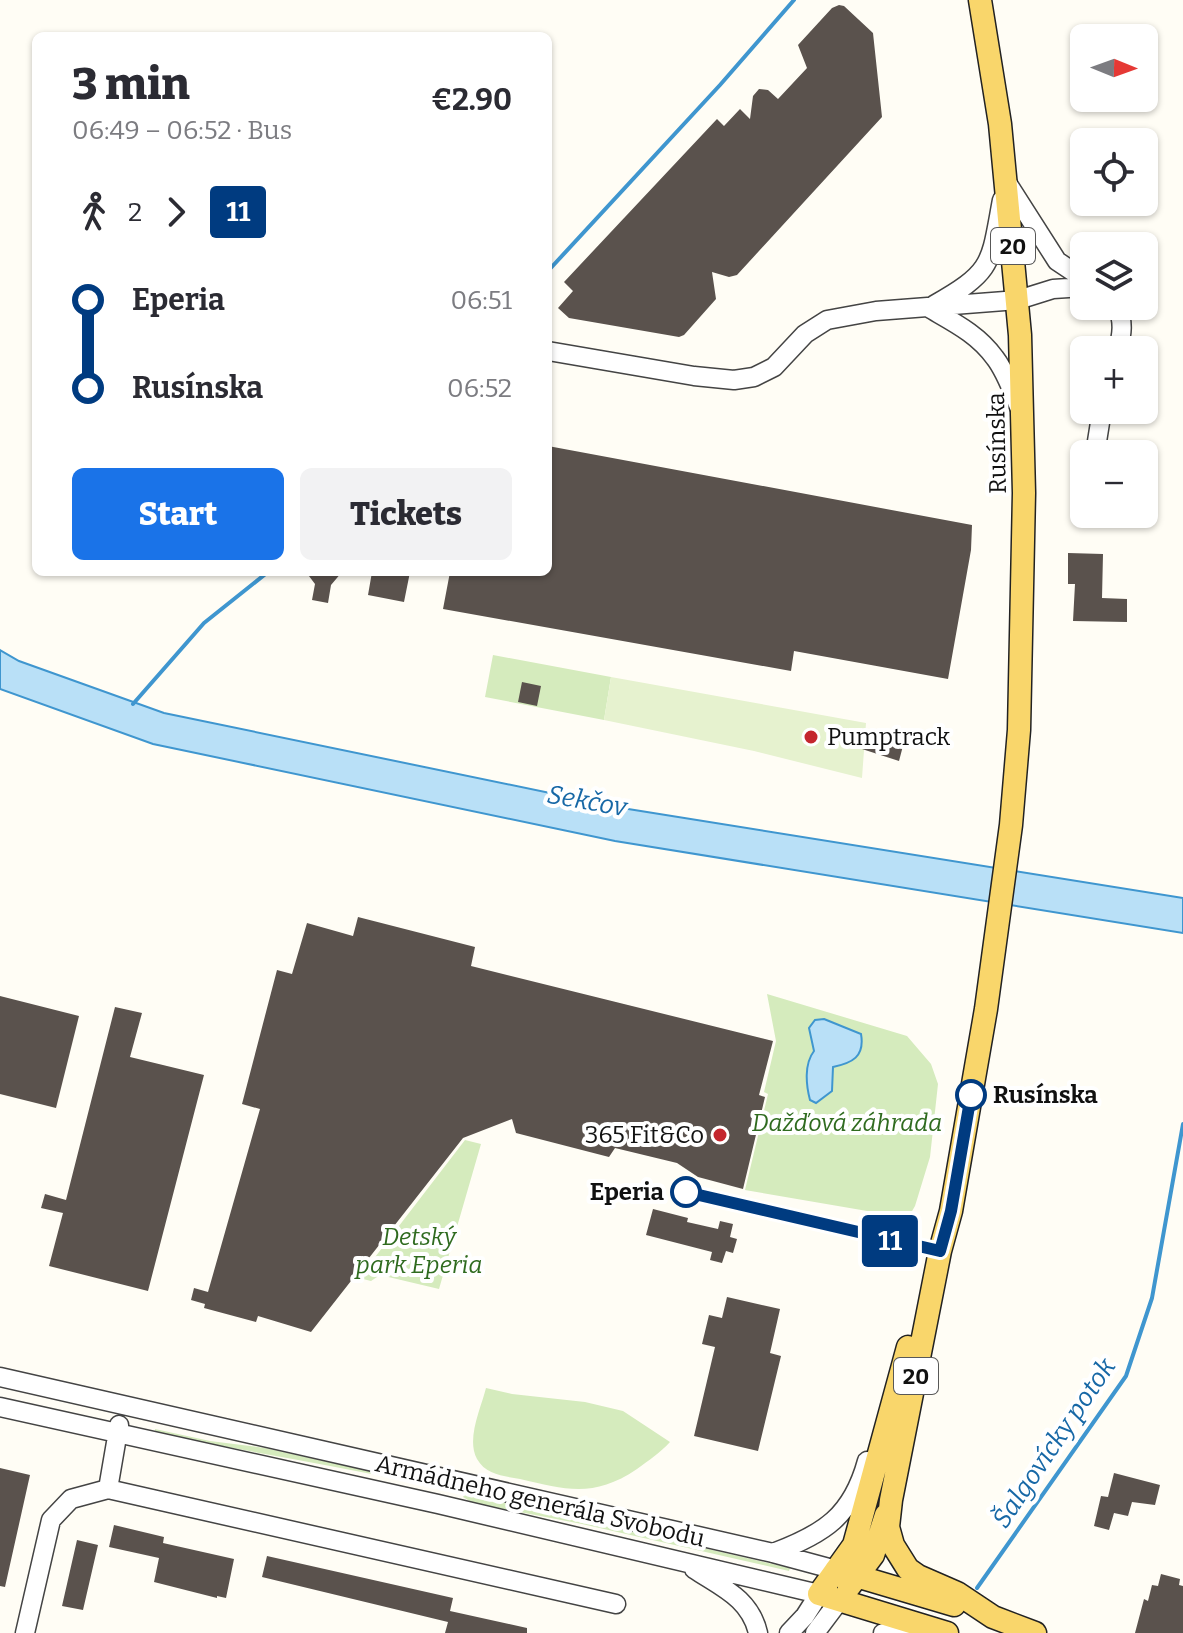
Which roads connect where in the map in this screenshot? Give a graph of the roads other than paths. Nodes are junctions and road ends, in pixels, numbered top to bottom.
1 (980, 0) edge
2 (1006, 181) junction
3 (1070, 270) edge
4 (1070, 288) edge
5 (1018, 300) junction
6 (929, 308) junction
7 (552, 352) edge
8 (1021, 412) junction
9 (940, 1251) junction
10 (909, 1346) junction
11 (0, 1377) edge
12 (123, 1406) junction
13 (0, 1407) edge
14 (117, 1433) junction
15 (108, 1489) junction
16 (891, 1500) junction
17 (773, 1553) junction
18 (681, 1561) junction
19 (847, 1573) junction
20 (829, 1598) junction
21 (616, 1604) dead end
22 (993, 1617) junction
23 (945, 1632) edge
24 (25, 1633) edge
25 (758, 1633) edge
26 (789, 1633) edge
27 (815, 1633) edge
28 (883, 1633) edge
29 (1035, 1633) edge

1 - 2 main road, Rusínska / 20
2 - 3 street
2 - 5 main road, Rusínska / 20
2 - 6 street
4 - 5 street
5 - 6 street
5 - 8 main road, Rusínska / 20
6 - 7 street
6 - 8 street
8 - 9 main road, Rusínska / 20
9 - 10 main road, Rusínska / 20
9 - 16 main road, Rusínska / 20
10 - 17 street
10 - 19 main road, Rusínska / 20
11 - 12 street, Armádneho generála Svobodu
12 - 14 street
12 - 17 street, Armádneho generála Svobodu
13 - 14 street, Armádneho generála Svobodu
14 - 15 street
14 - 18 street, Armádneho generála Svobodu
15 - 21 street
15 - 24 street
16 - 19 main road
16 - 22 main road, 20
17 - 19 street, Armádneho generála Svobodu
18 - 20 street, Armádneho generála Svobodu
18 - 25 street
19 - 20 main road
19 - 22 main road
20 - 23 main road, Armádneho generála Svobodu
20 - 26 street
20 - 27 street
22 - 29 main road, 20
23 - 28 street

